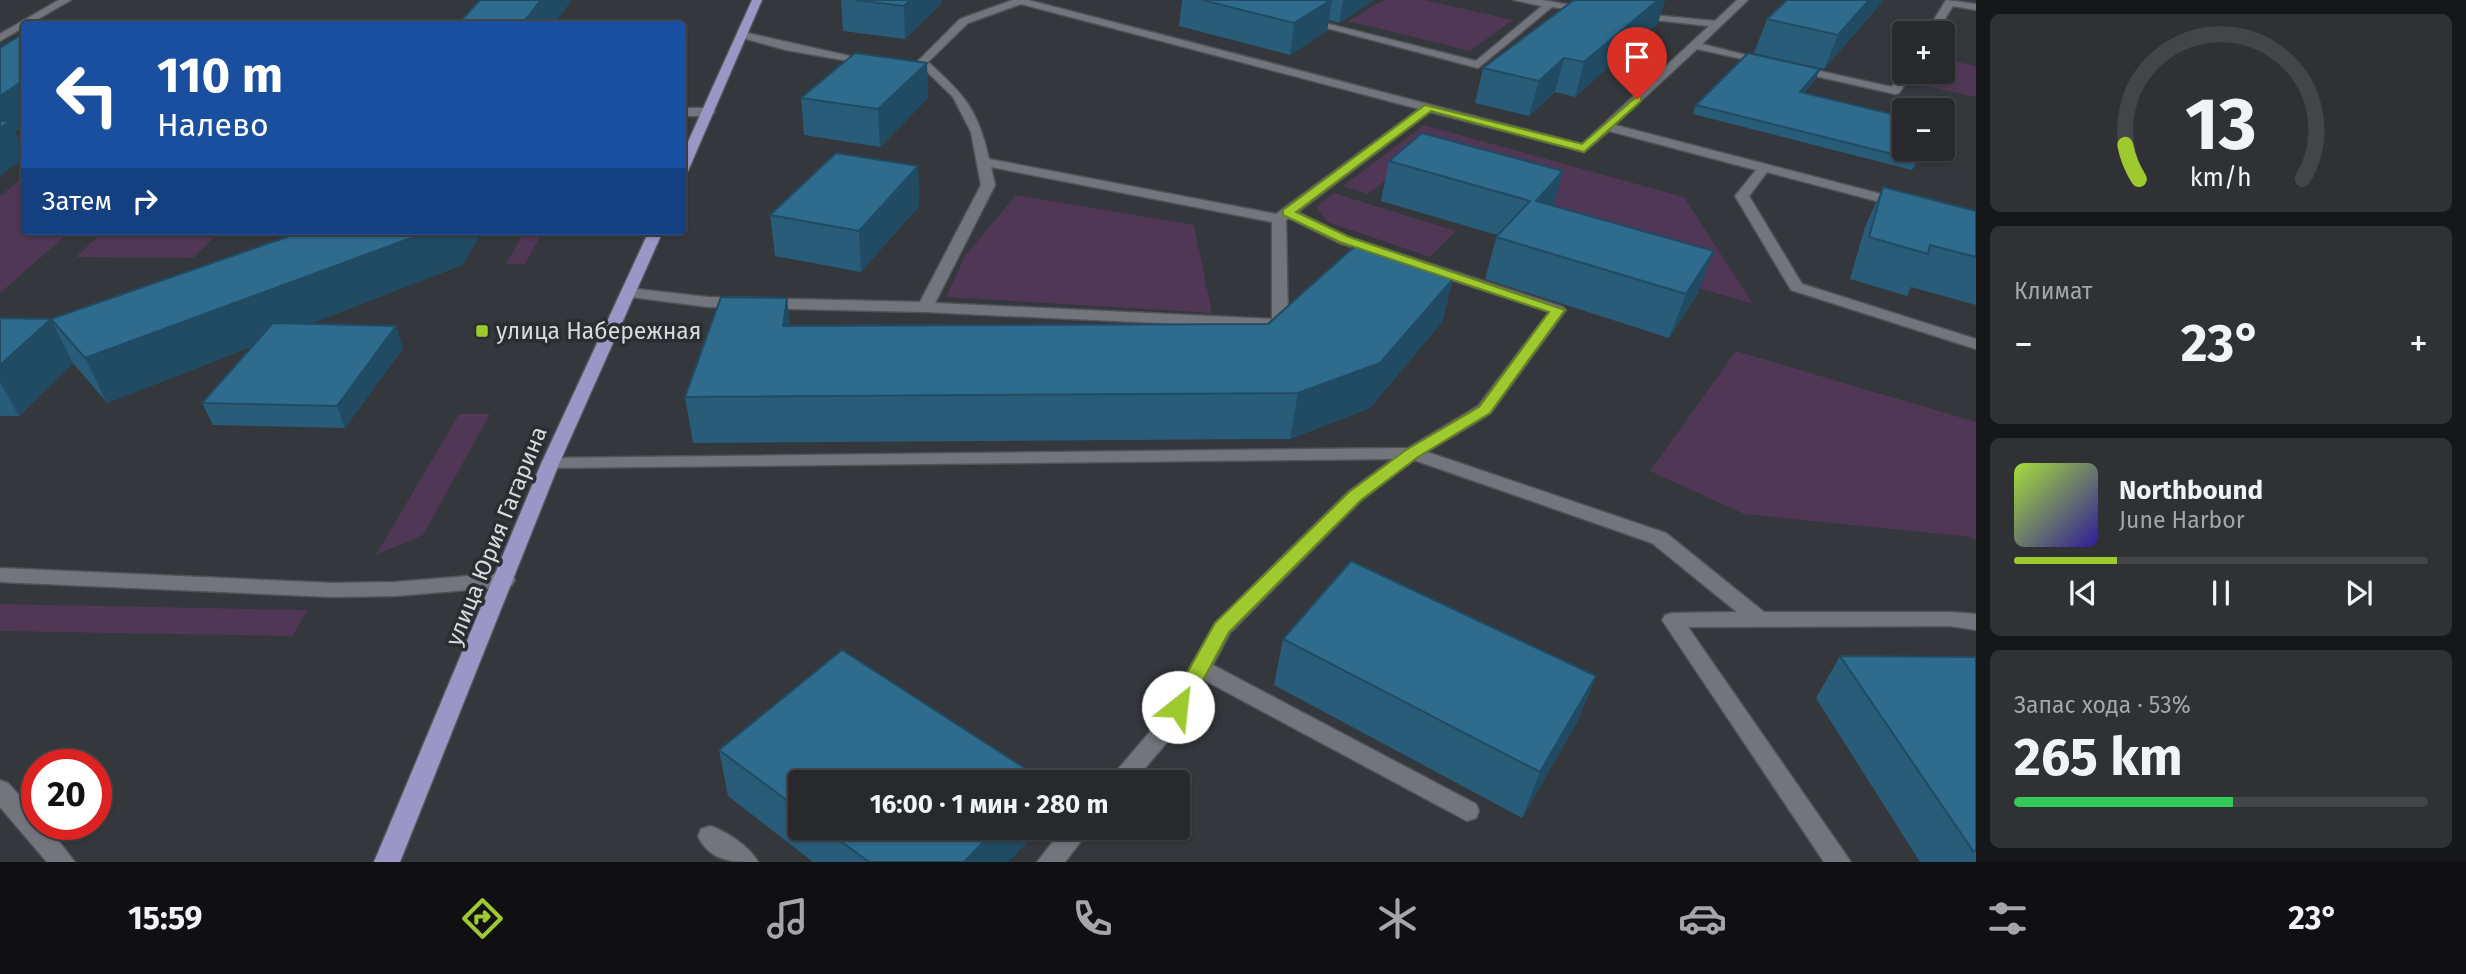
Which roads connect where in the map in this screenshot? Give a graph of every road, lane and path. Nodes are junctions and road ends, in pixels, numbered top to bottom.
1 (66, 0) edge
2 (758, 0) edge
3 (1519, 0) edge
4 (1743, 0) edge
5 (1948, 1) edge
6 (1548, 6) junction
7 (1976, 7) edge
8 (1595, 10) edge
9 (1622, 13) edge
10 (1297, 18) edge
11 (1976, 20) edge
12 (30, 21) edge
13 (1937, 21) edge
14 (1716, 24) junction
15 (21, 26) edge
16 (743, 35) junction
17 (0, 38) edge
18 (1695, 45) junction
19 (880, 63) edge
20 (1777, 65) edge
21 (907, 68) edge
22 (1790, 68) edge
23 (933, 72) junction
24 (1899, 84) edge
25 (1429, 107) junction
26 (686, 111) edge
27 (709, 111) junction
28 (1608, 127) junction
29 (686, 162) edge
30 (983, 162) junction
31 (1763, 169) junction
32 (1909, 205) edge
33 (1284, 216) junction
34 (654, 235) edge
35 (628, 293) junction
36 (925, 307) junction
37 (1976, 344) edge
38 (1412, 453) junction
39 (550, 464) junction
40 (0, 575) edge
41 (505, 580) junction
42 (1759, 620) junction
43 (1976, 622) edge
44 (1200, 668) junction
45 (1130, 770) edge
46 (0, 790) edge
47 (1467, 811) dead end
48 (710, 836) dead end
49 (1069, 840) edge
50 (62, 862) edge
51 (387, 862) edge
52 (745, 862) edge
53 (1050, 862) edge
54 (1838, 862) edge

1 - 12 lane
2 - 16 main road
3 - 6 lane
4 - 14 lane
5 - 7 lane
5 - 11 lane
5 - 13 lane
6 - 8 lane
6 - 10 lane
9 - 14 lane
14 - 18 lane
15 - 17 lane
16 - 19 lane
16 - 27 main road
18 - 20 lane
18 - 28 lane
21 - 23 lane
22 - 24 lane
23 - 25 lane
23 - 30 lane
25 - 28 lane
25 - 33 lane
26 - 27 lane
27 - 29 main road
28 - 31 lane
30 - 33 lane
30 - 36 lane
31 - 32 lane
31 - 37 lane
33 - 36 lane
33 - 38 lane
34 - 35 main road, улица Юрия Гагарина
35 - 36 lane
35 - 39 main road, улица Юрия Гагарина
38 - 39 lane
38 - 42 lane
38 - 44 lane
39 - 41 main road, улица Юрия Гагарина
40 - 41 lane
41 - 51 main road, улица Юрия Гагарина
42 - 43 lane
42 - 54 lane
44 - 45 lane
44 - 47 lane
46 - 50 lane
48 - 52 lane
49 - 53 lane

